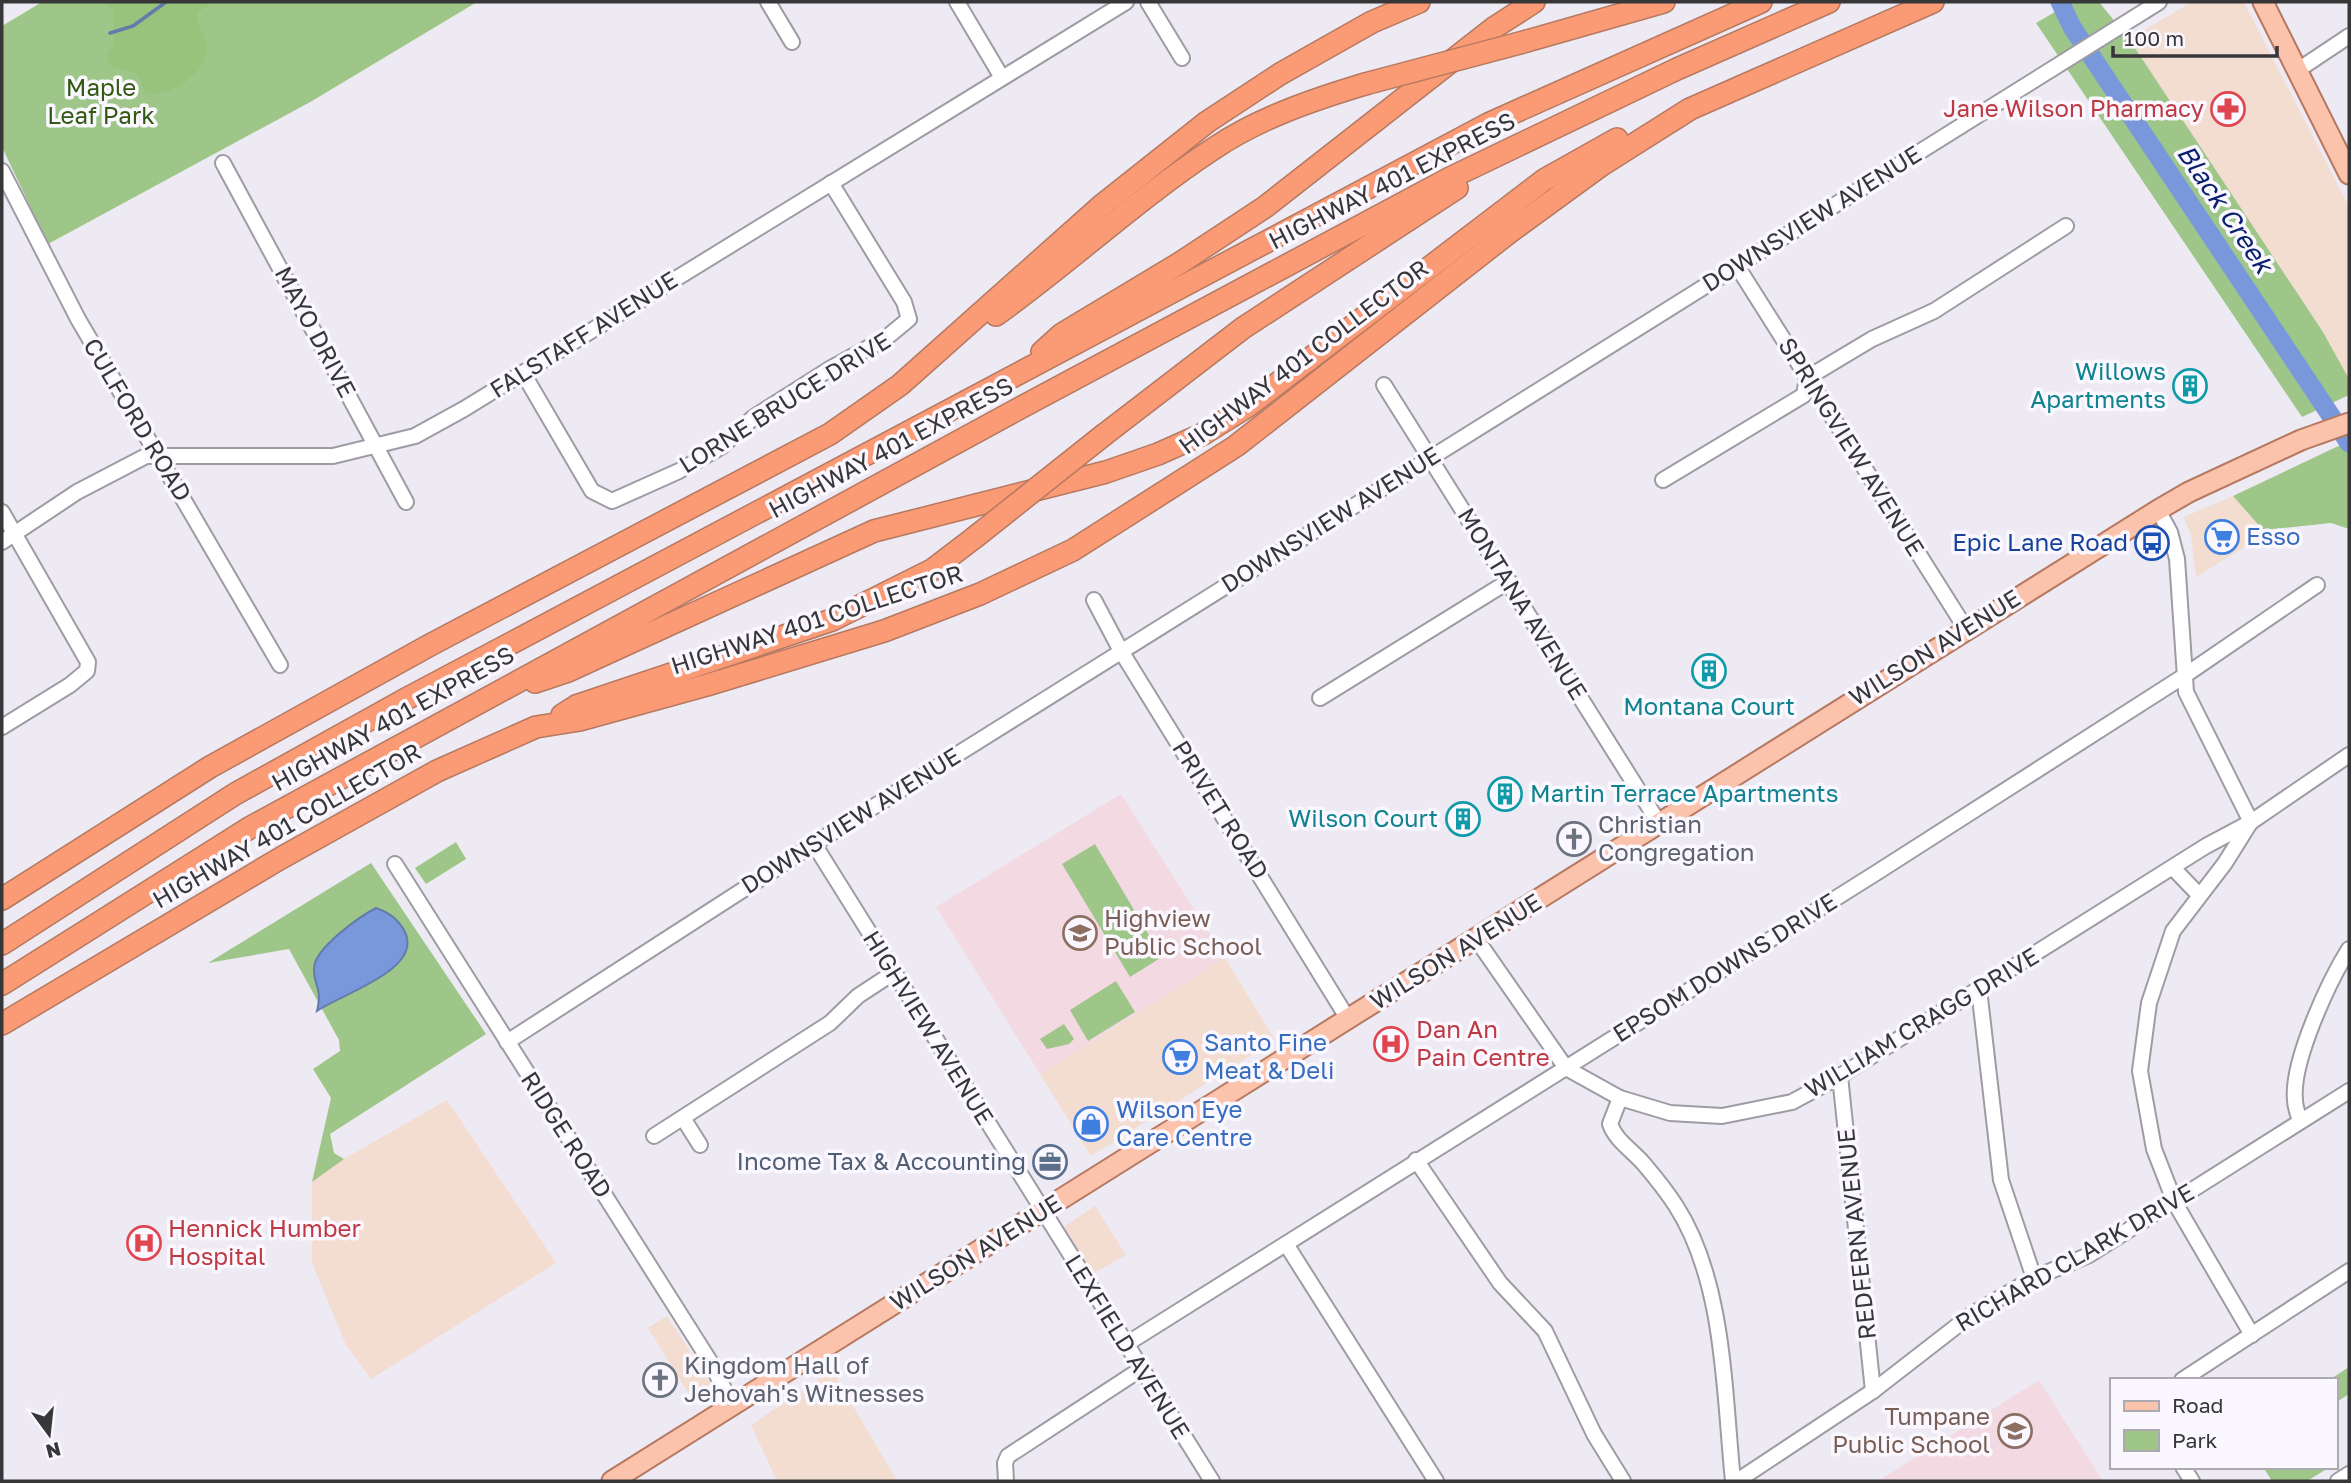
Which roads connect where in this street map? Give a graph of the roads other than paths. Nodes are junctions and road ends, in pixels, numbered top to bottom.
1 (768, 2) edge
2 (957, 2) edge
3 (1126, 2) edge
4 (1149, 2) edge
5 (1419, 2) edge
6 (1534, 2) edge
7 (1664, 2) edge
8 (1761, 2) edge
9 (1829, 2) edge
10 (1933, 2) edge
11 (2159, 2) edge
12 (2263, 2) edge
13 (2349, 36) edge
14 (792, 41) dead end
15 (1182, 58) dead end
16 (2298, 70) junction
17 (1001, 76) junction
18 (1690, 109) junction
19 (1525, 141) junction
20 (223, 163) dead end
21 (2, 171) edge
22 (2349, 174) edge
23 (831, 183) junction
24 (2066, 226) dead end
25 (1737, 266) junction
26 (523, 373) junction
27 (1807, 378) junction
28 (1008, 380) junction
29 (900, 385) junction
30 (1384, 385) dead end
31 (2349, 411) edge
32 (2349, 422) edge
33 (2308, 437) junction
34 (377, 446) junction
35 (159, 456) junction
36 (1429, 459) junction
37 (1663, 480) dead end
38 (406, 502) dead end
39 (2158, 510) junction
40 (2, 512) edge
41 (15, 534) junction
42 (2, 542) edge
43 (1509, 581) junction
44 (2317, 585) dead end
45 (1094, 600) dead end
46 (1966, 629) junction
47 (1121, 650) junction
48 (280, 665) dead end
49 (2184, 676) junction
50 (1320, 698) dead end
51 (477, 702) junction
52 (548, 723) junction
53 (2, 727) edge
54 (2349, 755) edge
55 (2251, 822) junction
56 (1659, 823) junction
57 (814, 844) junction
58 (395, 864) dead end
59 (2172, 867) junction
60 (2199, 895) junction
61 (2, 899) edge
62 (1477, 940) junction
63 (2, 944) edge
64 (2349, 949) edge
65 (893, 973) junction
66 (2, 984) edge
67 (1979, 989) junction
68 (1348, 1019) junction
69 (2, 1024) edge
70 (506, 1042) junction
71 (1566, 1068) junction
72 (1840, 1076) junction
73 (2349, 1091) edge
74 (1620, 1098) junction
75 (683, 1118) junction
76 (2300, 1121) junction
77 (654, 1136) dead end
78 (700, 1145) dead end
79 (1416, 1160) junction
80 (2175, 1203) junction
81 (1042, 1212) junction
82 (1286, 1244) junction
83 (2349, 1271) edge
84 (2034, 1279) junction
85 (2252, 1335) junction
86 (1128, 1343) junction
87 (1141, 1369) junction
88 (2185, 1378) edge
89 (1873, 1391) junction
90 (733, 1407) junction
91 (2349, 1474) edge
92 (612, 1481) edge
93 (1006, 1481) edge
94 (1212, 1481) edge
95 (1436, 1481) edge
96 (1623, 1481) edge
97 (1735, 1481) edge
98 (2338, 1481) edge

1 - 14 street
2 - 17 street
3 - 17 street, FALSTAFF AVENUE
4 - 15 street
5 - 29 highway
6 - 28 highway
7 - 29 highway, bridge
8 - 28 highway, HIGHWAY 401 EXPRESS
9 - 19 highway, HIGHWAY 401 EXPRESS
10 - 18 highway, HIGHWAY 401 COLLECTOR
11 - 25 street, DOWNSVIEW AVENUE
12 - 16 main road
13 - 16 street
16 - 22 main road
17 - 23 street, FALSTAFF AVENUE
18 - 51 highway
18 - 52 highway, HIGHWAY 401 COLLECTOR
19 - 51 highway, HIGHWAY 401 EXPRESS
19 - 52 highway, bridge
20 - 34 street, MAYO DRIVE
21 - 35 street, CULFORD ROAD
23 - 26 street, FALSTAFF AVENUE
23 - 26 street, LORNE BRUCE DRIVE
24 - 27 street
25 - 27 street, SPRINGVIEW AVENUE
25 - 36 street, DOWNSVIEW AVENUE
26 - 34 street, FALSTAFF AVENUE
27 - 37 street
27 - 46 street, SPRINGVIEW AVENUE
28 - 63 highway, HIGHWAY 401 EXPRESS
29 - 61 highway
30 - 36 street, MONTANA AVENUE
31 - 33 main road, WILSON AVENUE
32 - 33 main road, WILSON AVENUE
33 - 39 main road, WILSON AVENUE
34 - 35 street, FALSTAFF AVENUE
34 - 38 street, MAYO DRIVE
35 - 41 street, FALSTAFF AVENUE
35 - 48 street, CULFORD ROAD
36 - 43 street, MONTANA AVENUE
36 - 47 street, DOWNSVIEW AVENUE
39 - 46 main road, WILSON AVENUE
39 - 49 street
40 - 41 street
41 - 42 street, FALSTAFF AVENUE
41 - 53 street
43 - 50 street
43 - 56 street, MONTANA AVENUE
44 - 49 street, EPSOM DOWNS DRIVE
45 - 47 street, PRIVET ROAD
46 - 56 main road, WILSON AVENUE
47 - 57 street, DOWNSVIEW AVENUE
47 - 68 street, PRIVET ROAD
49 - 55 street
49 - 71 street, EPSOM DOWNS DRIVE
51 - 66 highway, HIGHWAY 401 EXPRESS
52 - 69 highway, HIGHWAY 401 COLLECTOR
54 - 55 street, WILLIAM CRAGG DRIVE
55 - 59 street, WILLIAM CRAGG DRIVE
55 - 60 street
56 - 62 main road, WILSON AVENUE
57 - 65 street, HIGHVIEW AVENUE
57 - 70 street, DOWNSVIEW AVENUE
58 - 70 street, RIDGE ROAD
59 - 60 street
59 - 67 street, WILLIAM CRAGG DRIVE
60 - 80 street
62 - 68 main road, WILSON AVENUE
62 - 71 street, WILLIAM CRAGG DRIVE
64 - 76 street
65 - 75 street
65 - 81 street, HIGHVIEW AVENUE
67 - 72 street, WILLIAM CRAGG DRIVE
67 - 84 street
68 - 81 main road, WILSON AVENUE
70 - 90 street, RIDGE ROAD
71 - 74 street, WILLIAM CRAGG DRIVE
71 - 79 street, EPSOM DOWNS DRIVE
72 - 74 street, WILLIAM CRAGG DRIVE
72 - 89 street, REDFERN AVENUE
73 - 76 street, RICHARD CLARK DRIVE
74 - 97 street
75 - 77 street
75 - 78 street
76 - 80 street, RICHARD CLARK DRIVE
79 - 82 street, EPSOM DOWNS DRIVE
79 - 96 street
80 - 84 street, RICHARD CLARK DRIVE
80 - 85 street
81 - 86 street, LEXFIELD AVENUE
81 - 90 main road, WILSON AVENUE
82 - 86 street, EPSOM DOWNS DRIVE
82 - 95 street
83 - 85 street
84 - 89 street, RICHARD CLARK DRIVE
85 - 88 street
86 - 87 street, LEXFIELD AVENUE
87 - 93 street
87 - 94 street, LEXFIELD AVENUE
89 - 97 street, RICHARD CLARK DRIVE
90 - 92 main road, WILSON AVENUE
91 - 98 street

